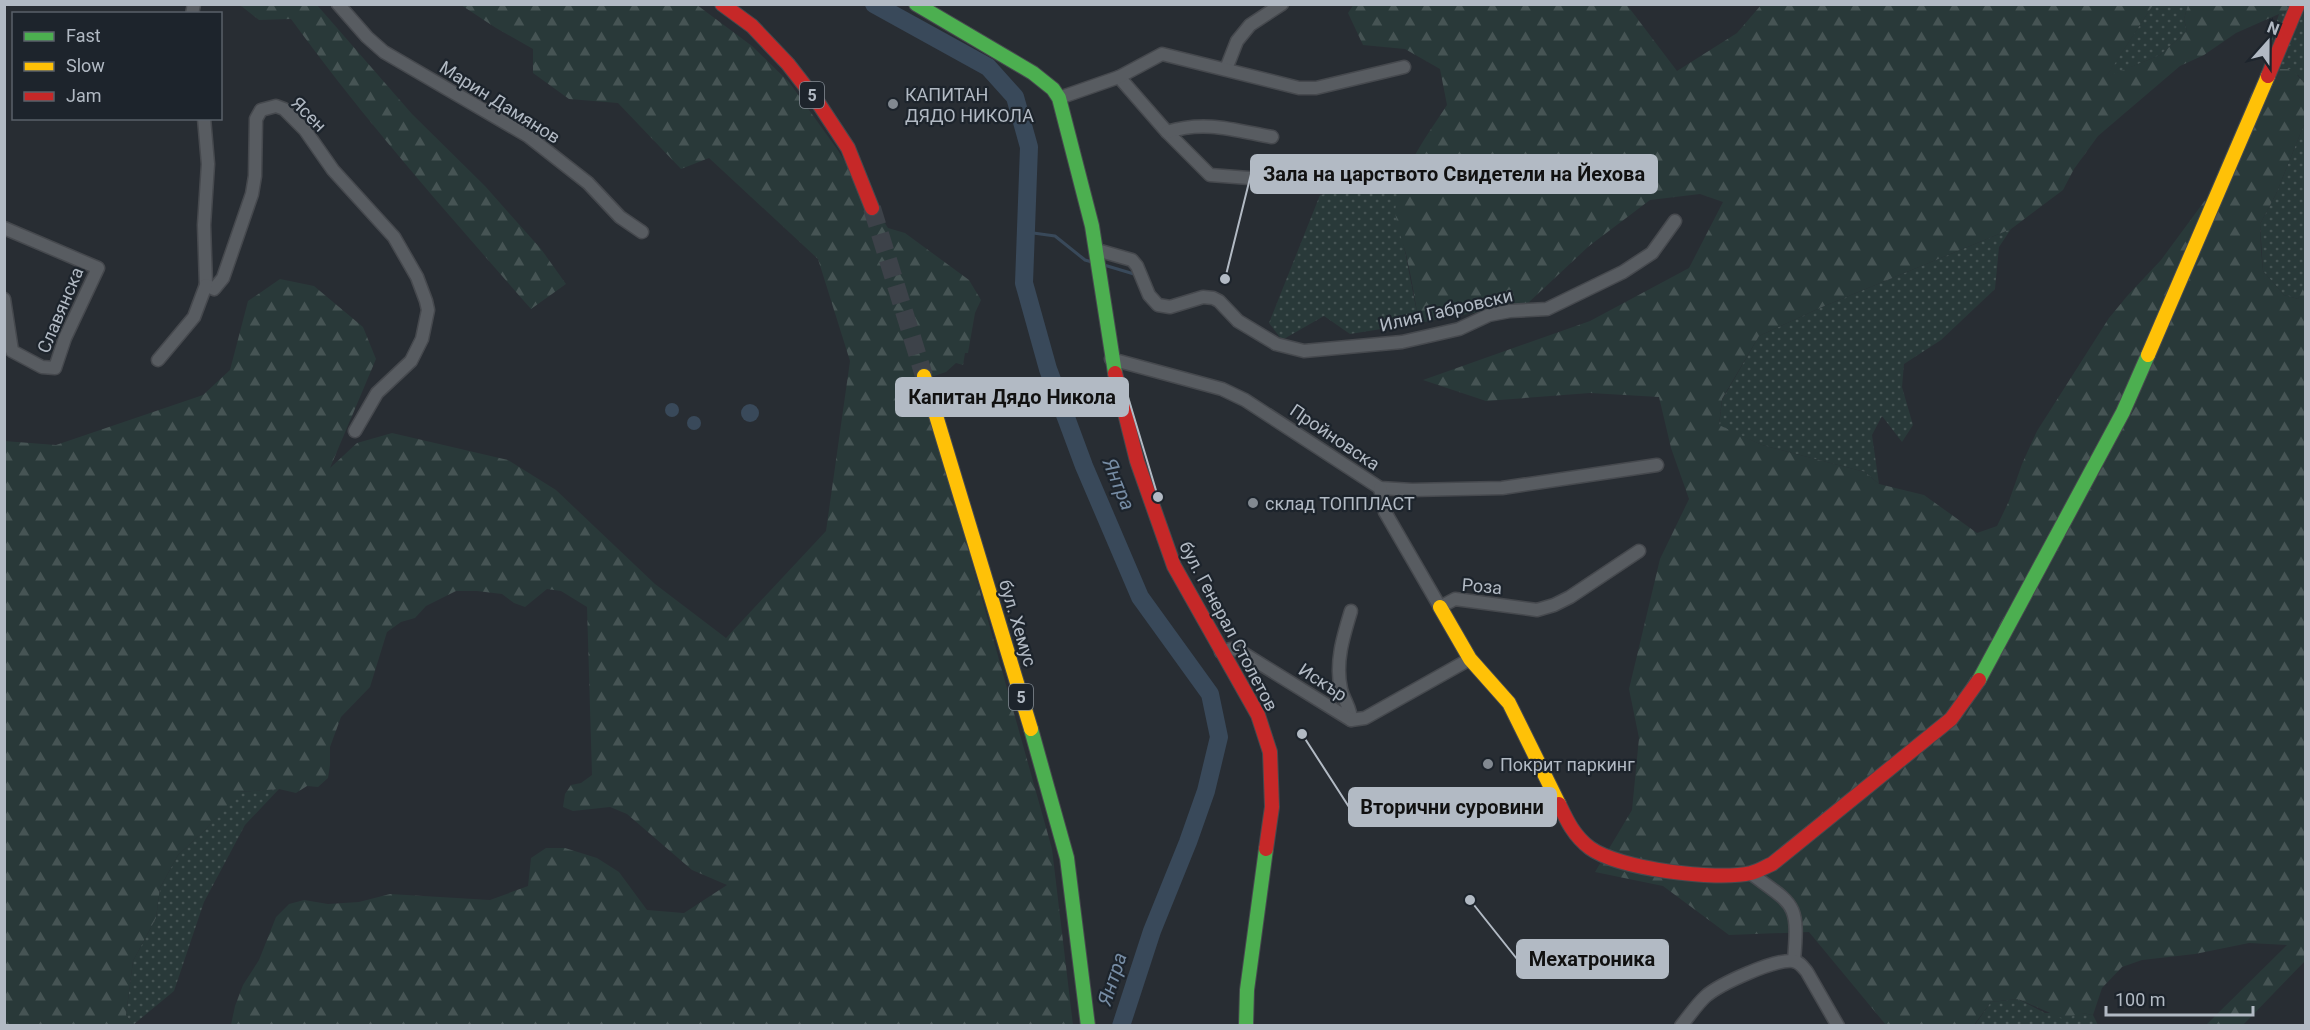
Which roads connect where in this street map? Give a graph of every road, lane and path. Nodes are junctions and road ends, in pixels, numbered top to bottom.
1 (338, 4) edge
2 (722, 4) edge
3 (916, 4) edge
4 (1282, 4) edge
5 (2298, 4) edge
6 (1404, 67) dead end
7 (1226, 69) junction
8 (1119, 77) junction
9 (1059, 98) junction
10 (204, 120) edge
11 (1167, 132) junction
12 (1272, 137) dead end
13 (1290, 181) dead end
14 (872, 208) tunnel mouth
15 (1676, 221) dead end
16 (4, 228) edge
17 (642, 232) dead end
18 (1098, 259) junction
19 (206, 285) junction
20 (4, 299) edge
21 (158, 360) dead end
22 (1111, 360) junction
23 (924, 376) tunnel mouth
24 (355, 431) dead end
25 (1657, 465) dead end
26 (1380, 488) junction
27 (1639, 551) dead end
28 (1440, 607) junction
29 (1351, 611) dead end
30 (1221, 652) junction
31 (1470, 659) junction
32 (1351, 720) junction
33 (1750, 873) junction
34 (1794, 961) junction
35 (1088, 1026) edge
36 (1246, 1026) edge
37 (1681, 1026) edge
38 (1838, 1026) edge

1 - 17 street, Марин Дамянов
2 - 14 street, 5
3 - 9 street
4 - 7 street
5 - 33 street
6 - 7 street
7 - 8 street
8 - 9 street
8 - 11 street
9 - 18 street
10 - 19 street
11 - 12 street
11 - 13 street
15 - 18 street, Илия Габровски
16 - 20 street, Славянска
18 - 22 street, бул. Генерал Столетов
19 - 21 street
19 - 24 street, Ясен
22 - 26 street, Пройновска
22 - 30 street, бул. Генерал Столетов
23 - 35 street, бул. Хемус / 5
25 - 26 street, Пройновска
26 - 28 street, Роза
27 - 28 street, Роза
28 - 31 street
29 - 32 street
30 - 32 street, Искър
30 - 36 street, бул. Генерал Столетов
31 - 32 street, Искър
31 - 33 street
33 - 34 street
34 - 37 street
34 - 38 street

